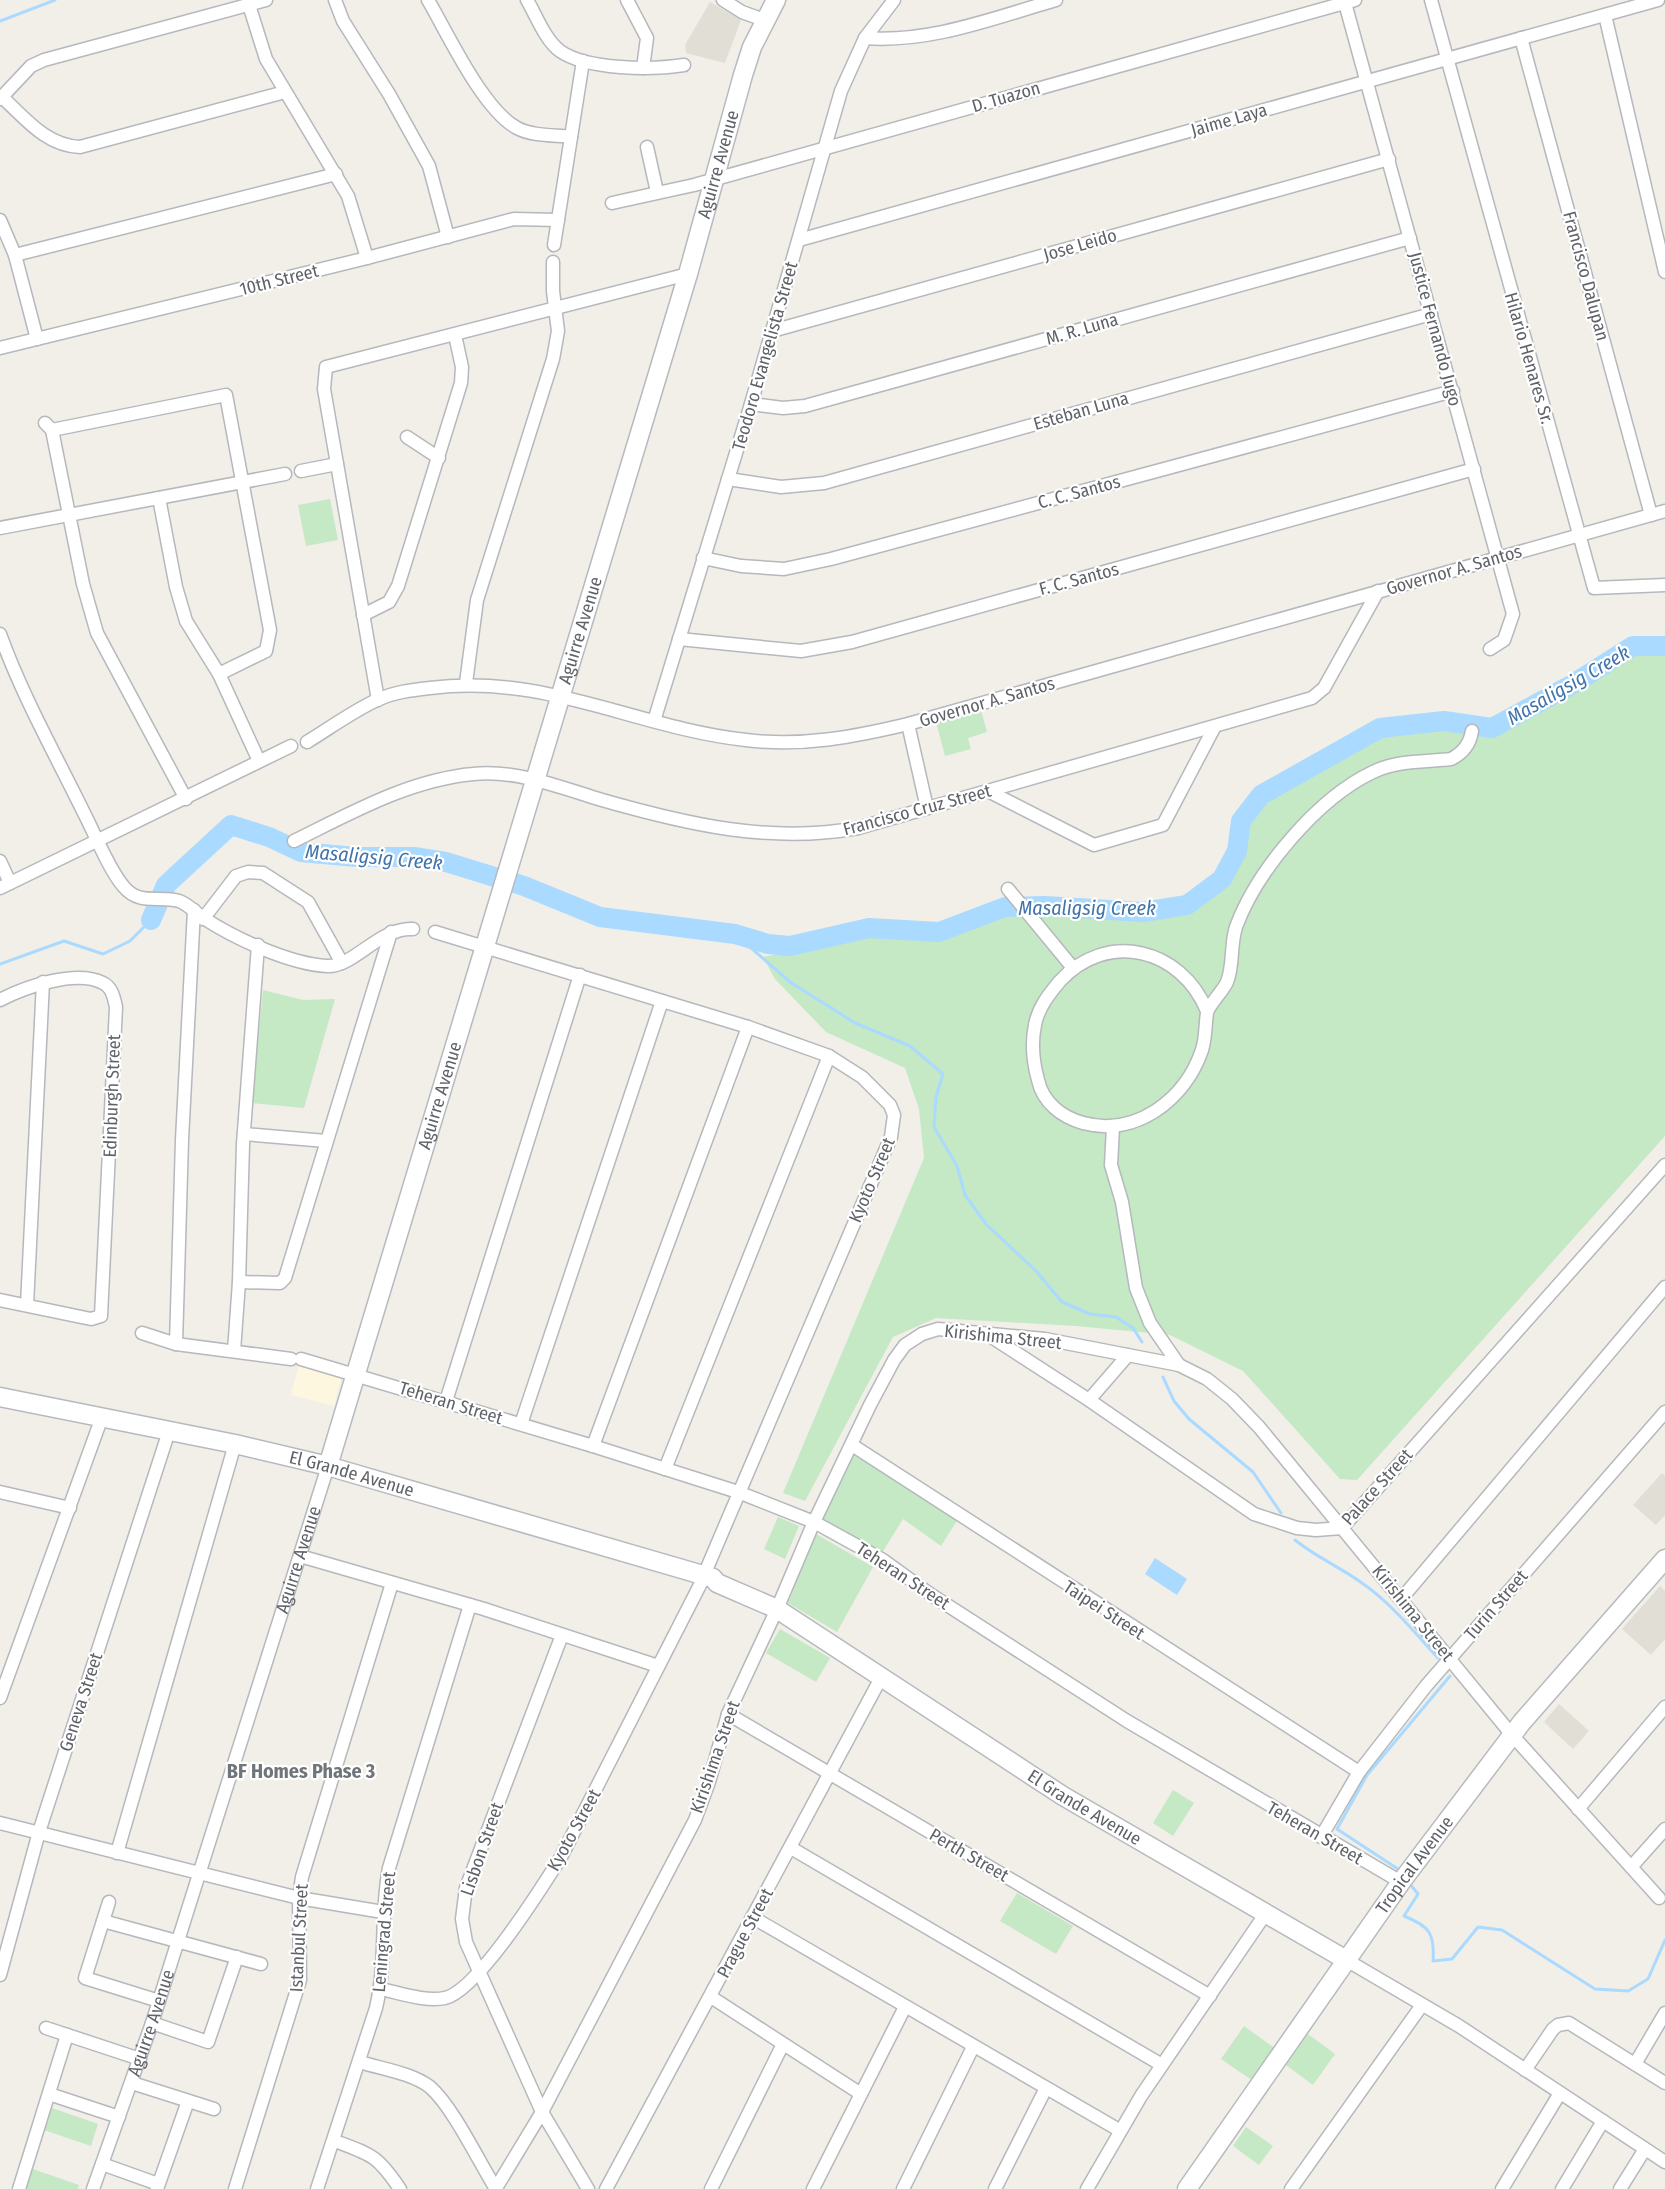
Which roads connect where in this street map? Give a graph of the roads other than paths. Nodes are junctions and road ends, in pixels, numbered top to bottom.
1 (266, 0) edge
2 (335, 0) edge
3 (428, 0) edge
4 (527, 0) edge
5 (627, 0) edge
6 (723, 0) edge
7 (776, 0) edge
8 (894, 0) edge
9 (1056, 0) edge
10 (1431, 0) edge
11 (1658, 0) edge
12 (1350, 1) edge
13 (249, 4) junction
14 (1605, 15) junction
15 (764, 20) junction
16 (865, 38) junction
17 (1521, 38) junction
18 (1446, 60) junction
19 (583, 61) junction
20 (684, 65) dead end
21 (643, 68) junction
22 (1367, 82) junction
23 (285, 92) junction
24 (1, 98) edge
25 (571, 137) junction
26 (647, 147) dead end
27 (826, 147) junction
28 (1389, 159) junction
29 (336, 174) junction
30 (715, 179) junction
31 (657, 192) junction
32 (612, 203) dead end
33 (0, 220) edge
34 (558, 220) junction
35 (448, 237) junction
36 (1410, 238) junction
37 (799, 240) junction
38 (554, 245) dead end
39 (15, 255) junction
40 (367, 258) junction
41 (553, 262) dead end
42 (1665, 272) edge
43 (688, 274) junction
44 (555, 308) junction
45 (1431, 314) junction
46 (772, 331) junction
47 (455, 335) junction
48 (37, 339) junction
49 (0, 348) edge
50 (1452, 390) junction
51 (751, 404) junction
52 (407, 437) dead end
53 (439, 458) junction
54 (338, 464) junction
55 (1474, 469) junction
56 (301, 471) dead end
57 (285, 474) dead end
58 (728, 479) junction
59 (243, 482) junction
60 (159, 498) junction
61 (1665, 511) edge
62 (69, 515) junction
63 (1651, 515) junction
64 (0, 528) edge
65 (1579, 534) junction
66 (1498, 557) junction
67 (704, 558) junction
68 (1665, 585) edge
69 (1378, 591) junction
70 (363, 615) junction
71 (0, 634) edge
72 (679, 639) junction
73 (1491, 649) dead end
74 (4, 659) edge
75 (219, 674) junction
76 (466, 683) junction
77 (560, 695) junction
78 (378, 700) junction
79 (654, 721) junction
80 (908, 724) junction
81 (1214, 728) junction
82 (1472, 731) dead end
83 (307, 742) dead end
84 (291, 746) dead end
85 (260, 761) junction
86 (534, 781) junction
87 (988, 791) junction
88 (186, 799) junction
89 (927, 808) junction
90 (99, 841) junction
91 (294, 841) dead end
92 (0, 861) edge
93 (5, 886) edge
94 (1012, 893) dead end
95 (199, 914) junction
96 (413, 929) dead end
97 (391, 932) junction
98 (435, 932) dead end
99 (258, 945) junction
100 (485, 946) junction
101 (342, 963) junction
102 (1073, 968) junction
103 (580, 975) junction
104 (43, 982) junction
105 (0, 999) edge
106 (662, 1001) junction
107 (1207, 1011) junction
108 (748, 1027) junction
109 (829, 1056) junction
110 (1113, 1127) junction
111 (244, 1134) junction
112 (326, 1141) junction
113 (1665, 1165) edge
114 (239, 1282) junction
115 (1665, 1287) edge
116 (0, 1300) edge
117 (27, 1305) junction
118 (985, 1332) junction
119 (142, 1333) dead end
120 (176, 1344) junction
121 (234, 1351) junction
122 (1128, 1355) junction
123 (1179, 1365) junction
124 (356, 1375) junction
125 (0, 1397) edge
126 (1089, 1400) junction
127 (446, 1401) junction
128 (1665, 1412) edge
129 (102, 1417) junction
130 (521, 1424) junction
131 (169, 1431) junction
132 (235, 1444) junction
133 (852, 1444) junction
134 (593, 1446) junction
135 (328, 1466) junction
136 (665, 1469) junction
137 (0, 1492) edge
138 (738, 1492) junction
139 (70, 1508) junction
140 (814, 1522) junction
141 (1342, 1528) junction
142 (300, 1556) junction
143 (1665, 1560) edge
144 (705, 1578) junction
145 (392, 1582) junction
146 (1402, 1598) junction
147 (470, 1605) junction
148 (777, 1609) junction
149 (562, 1635) junction
150 (1450, 1658) junction
151 (658, 1666) junction
152 (882, 1677) junction
153 (0, 1698) edge
154 (1665, 1707) edge
155 (728, 1714) junction
156 (1512, 1735) junction
157 (1359, 1772) junction
158 (830, 1774) junction
159 (1578, 1809) junction
160 (0, 1822) edge
161 (1665, 1829) edge
162 (39, 1833) junction
163 (1321, 1837) junction
164 (791, 1848) junction
165 (117, 1853) junction
166 (1632, 1866) junction
167 (200, 1874) junction
168 (1401, 1882) junction
169 (299, 1898) junction
170 (1659, 1898) dead end
171 (109, 1902) dead end
172 (383, 1912) junction
173 (1266, 1913) junction
174 (752, 1917) junction
175 (103, 1920) junction
176 (179, 1941) junction
177 (237, 1957) junction
178 (1348, 1961) junction
179 (261, 1964) dead end
180 (479, 1971) junction
181 (0, 1975) edge
182 (381, 1989) junction
183 (1210, 1996) junction
184 (711, 1997) junction
185 (159, 2001) junction
186 (1422, 2005) junction
187 (904, 2007) junction
188 (1665, 2013) edge
189 (152, 2023) junction
190 (46, 2028) dead end
191 (67, 2035) junction
192 (783, 2044) junction
193 (973, 2047) junction
194 (140, 2059) junction
195 (360, 2062) junction
196 (1635, 2064) junction
197 (1162, 2065) junction
198 (1526, 2070) junction
199 (132, 2083) junction
200 (1665, 2083) edge
201 (1046, 2088) junction
202 (1560, 2093) junction
203 (49, 2094) junction
204 (861, 2094) junction
205 (188, 2101) junction
206 (214, 2109) dead end
207 (542, 2112) junction
208 (119, 2117) junction
209 (1603, 2121) junction
210 (1119, 2130) junction
211 (335, 2141) junction
212 (1645, 2149) junction
213 (1665, 2162) edge
214 (102, 2164) junction
215 (158, 2186) edge
216 (19, 2189) edge
217 (93, 2189) edge
218 (235, 2189) edge
219 (317, 2189) edge
220 (400, 2189) edge
221 (496, 2189) edge
222 (588, 2189) edge
223 (606, 2189) edge
224 (711, 2189) edge
225 (813, 2189) edge
226 (903, 2189) edge
227 (995, 2189) edge
228 (1087, 2189) edge
229 (1187, 2189) edge
230 (1291, 2189) edge
231 (1502, 2189) edge
232 (1562, 2189) edge
233 (1620, 2189) edge

1 - 13 street
2 - 35 street
3 - 25 street
4 - 19 street
5 - 21 street
6 - 15 street
7 - 15 street, Aguirre Avenue
8 - 16 street, Teodoro Evangelista Street
9 - 16 street
10 - 18 street, Hilario Henares Sr.
11 - 14 street, Jaime Laya
12 - 22 street, Justice Fernando Jugo
12 - 27 street, D. Tuazon
13 - 23 street
13 - 24 street
14 - 17 street, Jaime Laya
14 - 42 street
15 - 30 street, Aguirre Avenue
16 - 27 street, Teodoro Evangelista Street
17 - 18 street, Jaime Laya
17 - 63 street, Francisco Dalupan
18 - 22 street, Jaime Laya
18 - 65 street, Hilario Henares Sr.
19 - 21 street
19 - 25 street
20 - 21 street
22 - 28 street, Justice Fernando Jugo
22 - 37 street, Jaime Laya
23 - 24 street
23 - 29 street
25 - 34 street
26 - 31 street
27 - 30 street, D. Tuazon
27 - 37 street, Teodoro Evangelista Street
28 - 36 street, Justice Fernando Jugo
28 - 46 street, Jose Leido
29 - 39 street
29 - 40 street
30 - 31 street, D. Tuazon
30 - 43 street, Aguirre Avenue
31 - 32 street, D. Tuazon
33 - 39 street
34 - 35 street, 10th Street
34 - 38 street
35 - 40 street, 10th Street
36 - 45 street, Justice Fernando Jugo
36 - 51 street, M. R. Luna
37 - 46 street, Teodoro Evangelista Street
39 - 48 street
40 - 48 street, 10th Street
41 - 44 street
43 - 44 street
43 - 77 street, Aguirre Avenue
44 - 47 street
44 - 76 street
45 - 50 street, Justice Fernando Jugo
45 - 58 street, Esteban Luna
46 - 51 street, Teodoro Evangelista Street
47 - 53 street
47 - 54 street
48 - 49 street, 10th Street
50 - 55 street, Justice Fernando Jugo
50 - 67 street, C. C. Santos
51 - 58 street, Teodoro Evangelista Street
52 - 53 street
53 - 70 street
54 - 56 street
54 - 70 street
55 - 66 street, Justice Fernando Jugo
55 - 72 street, F. C. Santos
57 - 59 street
58 - 67 street, Teodoro Evangelista Street
59 - 60 street
59 - 62 street
59 - 75 street
60 - 62 street
60 - 75 street
61 - 63 street, Governor A. Santos
62 - 64 street
62 - 88 street
63 - 65 street, Governor A. Santos
65 - 66 street, Governor A. Santos
65 - 68 street, Hilario Henares Sr.
66 - 69 street, Governor A. Santos
66 - 73 street, Justice Fernando Jugo
67 - 72 street, Teodoro Evangelista Street
69 - 80 street, Governor A. Santos
69 - 81 street, Francisco Cruz Street
70 - 78 street
71 - 74 street
72 - 79 street, Teodoro Evangelista Street
74 - 90 street
75 - 85 street
76 - 77 street, Governor A. Santos
76 - 78 street, Governor A. Santos
77 - 79 street, Governor A. Santos
77 - 86 street, Aguirre Avenue
78 - 83 street, Governor A. Santos
79 - 80 street, Governor A. Santos
80 - 89 street
81 - 87 street, Francisco Cruz Street
81 - 87 street
82 - 107 street
84 - 85 street
85 - 88 street
86 - 89 street, Francisco Cruz Street
86 - 91 street, Francisco Cruz Street
86 - 100 street, Aguirre Avenue
87 - 89 street, Francisco Cruz Street
88 - 90 street
90 - 93 street
90 - 95 street
92 - 93 street
94 - 102 street
95 - 99 street
95 - 101 street
95 - 120 street
96 - 97 street
97 - 101 street
97 - 112 street
98 - 100 street, Kyoto Street
99 - 101 street
99 - 111 street
100 - 103 street, Kyoto Street
100 - 124 street, Aguirre Avenue
102 - 107 street
102 - 110 street
103 - 106 street, Kyoto Street
103 - 127 street
104 - 105 street, Edinburgh Street
104 - 117 street
104 - 117 street, Edinburgh Street
106 - 108 street, Kyoto Street
106 - 130 street
107 - 110 street
108 - 109 street, Kyoto Street
108 - 134 street
109 - 136 street
109 - 138 street, Kyoto Street
110 - 123 street
111 - 112 street
111 - 114 street
112 - 114 street
113 - 141 street, Palace Street
114 - 121 street
115 - 146 street
116 - 117 street
118 - 122 street, Kirishima Street
118 - 126 street, Palace Street
118 - 133 street, Kirishima Street
119 - 120 street, Teheran Street
120 - 121 street, Teheran Street
121 - 124 street, Teheran Street
122 - 123 street, Kirishima Street
122 - 126 street
123 - 141 street, Kirishima Street
124 - 127 street, Teheran Street
124 - 135 street, Aguirre Avenue
125 - 129 street, El Grande Avenue
126 - 141 street, Palace Street
127 - 130 street, Teheran Street
128 - 150 street, Turin Street
129 - 131 street, El Grande Avenue
129 - 139 street
130 - 134 street, Teheran Street
131 - 132 street, El Grande Avenue
131 - 162 street, Geneva Street
132 - 135 street, El Grande Avenue
132 - 165 street
133 - 140 street, Kirishima Street
133 - 157 street, Taipei Street
134 - 136 street, Teheran Street
135 - 142 street, Aguirre Avenue
135 - 144 street, El Grande Avenue
136 - 138 street, Teheran Street
137 - 139 street
138 - 140 street, Teheran Street
138 - 144 street, Kyoto Street
139 - 153 street
140 - 148 street, Kirishima Street
140 - 163 street, Teheran Street
141 - 146 street, Kirishima Street
142 - 145 street
142 - 167 street, Aguirre Avenue
143 - 156 street, Tropical Avenue
144 - 148 street, El Grande Avenue
144 - 151 street, Kyoto Street
145 - 147 street
145 - 169 street, Istanbul Street
146 - 150 street, Kirishima Street
147 - 149 street
147 - 172 street, Leningrad Street
148 - 152 street, El Grande Avenue
148 - 155 street, Kirishima Street
149 - 151 street
149 - 180 street, Lisbon Street
150 - 156 street, Kirishima Street
150 - 157 street, Turin Street
151 - 180 street, Kyoto Street
152 - 158 street, Prague Street
152 - 173 street, El Grande Avenue
154 - 159 street
155 - 158 street, Perth Street
155 - 207 street, Kirishima Street
156 - 159 street, Kirishima Street
156 - 168 street, Tropical Avenue
157 - 163 street, Turin Street
158 - 164 street, Prague Street
158 - 183 street, Perth Street
159 - 166 street, Kirishima Street
160 - 162 street
161 - 166 street
162 - 165 street
162 - 181 street, Geneva Street
163 - 168 street, Teheran Street
164 - 174 street, Prague Street
164 - 197 street
165 - 167 street
166 - 170 street, Kirishima Street
167 - 169 street
167 - 176 street, Aguirre Avenue
168 - 178 street, Tropical Avenue
169 - 172 street
169 - 218 street, Istanbul Street
171 - 175 street
172 - 182 street, Leningrad Street
173 - 178 street, El Grande Avenue
173 - 183 street
174 - 184 street, Prague Street
174 - 187 street
175 - 176 street
175 - 185 street
176 - 177 street
176 - 185 street, Aguirre Avenue
177 - 179 street
177 - 189 street
178 - 186 street, El Grande Avenue
178 - 229 street, Tropical Avenue
180 - 182 street, Kyoto Street
180 - 207 street, Lisbon Street
182 - 195 street, Leningrad Street
183 - 197 street
184 - 192 street
184 - 223 street, Prague Street
185 - 189 street, Aguirre Avenue
186 - 198 street, El Grande Avenue
186 - 230 street
187 - 193 street
187 - 204 street
188 - 196 street
189 - 194 street, Aguirre Avenue
190 - 191 street
191 - 194 street
191 - 203 street
192 - 204 street
192 - 224 street
193 - 201 street
193 - 226 street
194 - 199 street, Aguirre Avenue
195 - 211 street, Leningrad Street
195 - 221 street
196 - 198 street
196 - 200 street
197 - 210 street
198 - 202 street, El Grande Avenue
199 - 205 street
199 - 208 street, Aguirre Avenue
201 - 210 street
201 - 227 street
202 - 209 street, El Grande Avenue
202 - 231 street
203 - 208 street
203 - 216 street
204 - 225 street
205 - 206 street
205 - 215 street
207 - 221 street, Kirishima Street
207 - 222 street, Lisbon Street
208 - 214 street, Aguirre Avenue
209 - 212 street, El Grande Avenue
209 - 232 street
210 - 228 street
211 - 219 street, Leningrad Street
211 - 220 street
212 - 213 street, El Grande Avenue
212 - 233 street
214 - 215 street
214 - 217 street, Aguirre Avenue

